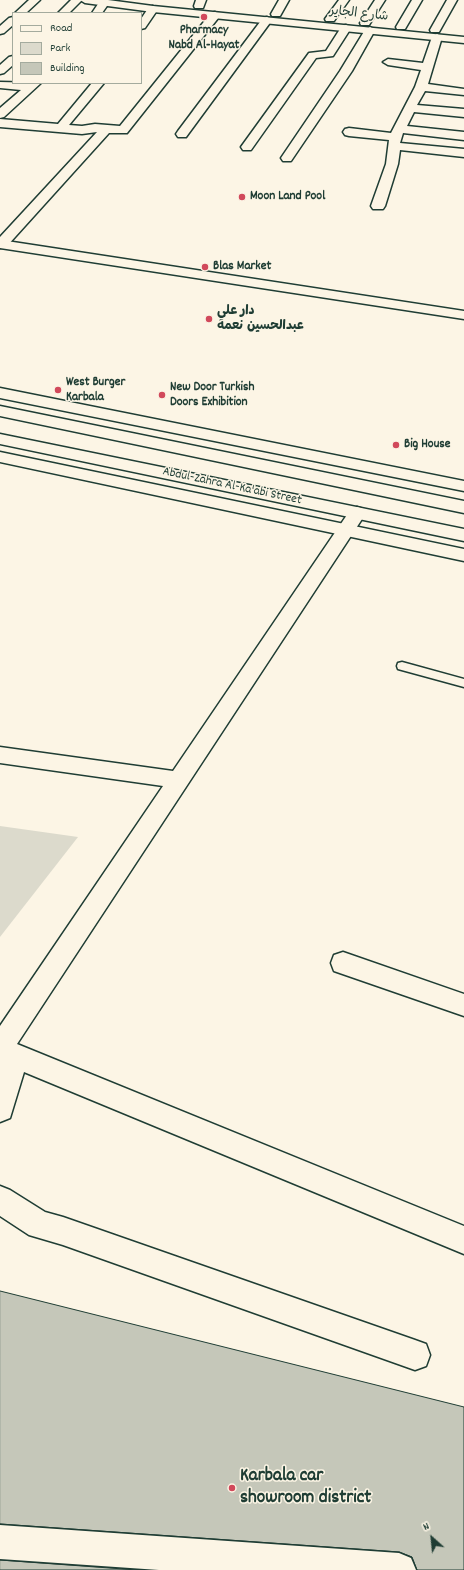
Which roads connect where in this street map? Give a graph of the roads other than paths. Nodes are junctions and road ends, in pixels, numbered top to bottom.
1 (35, 0) edge
2 (77, 0) edge
3 (85, 0) edge
4 (141, 0) edge
5 (284, 0) edge
6 (344, 0) edge
7 (380, 0) edge
8 (416, 0) edge
9 (452, 0) edge
10 (104, 3) junction
11 (154, 3) edge
12 (200, 3) edge
13 (21, 12) edge
14 (64, 12) edge
15 (98, 12) edge
16 (215, 15) junction
17 (272, 17) junction
18 (330, 19) junction
19 (12, 21) edge
20 (142, 24) edge
21 (367, 27) junction
22 (401, 27) junction
23 (346, 28) junction
24 (0, 31) edge
25 (464, 33) edge
26 (436, 34) junction
27 (464, 40) edge
28 (12, 60) edge
29 (388, 62) dead end
30 (426, 70) junction
31 (0, 71) edge
32 (441, 75) dead end
33 (97, 84) edge
34 (0, 85) edge
35 (33, 85) edge
36 (421, 88) junction
37 (464, 92) edge
38 (5, 105) edge
39 (410, 108) junction
40 (464, 113) edge
41 (0, 114) edge
42 (0, 123) edge
43 (61, 128) junction
44 (105, 130) junction
45 (349, 132) dead end
46 (182, 134) dead end
47 (464, 136) edge
48 (396, 137) junction
49 (247, 147) dead end
50 (464, 153) edge
51 (287, 158) dead end
52 (378, 206) dead end
53 (1, 244) edge
54 (464, 314) edge
55 (0, 393) edge
56 (0, 411) edge
57 (180, 428) junction
58 (0, 439) edge
59 (168, 445) junction
60 (0, 457) edge
61 (464, 486) edge
62 (464, 507) edge
63 (352, 521) junction
64 (464, 535) edge
65 (464, 555) edge
66 (402, 666) dead end
67 (464, 683) edge
68 (0, 755) edge
69 (180, 780) junction
70 (343, 963) dead end
71 (464, 1005) edge
72 (5, 1051) edge
73 (0, 1108) edge
74 (0, 1199) edge
75 (464, 1240) edge
76 (415, 1355) dead end
77 (0, 1542) edge
78 (282, 1566) edge
79 (399, 1570) edge

1 - 13 street
2 - 14 street
3 - 10 street, شارع الجاير
4 - 11 street, شارع الجاير
5 - 17 street
6 - 18 street
7 - 21 street
8 - 22 street
9 - 26 street
10 - 11 street, شارع الجاير
10 - 15 street
11 - 12 street, شارع الجاير
11 - 16 street, شارع الجاير
11 - 20 street
12 - 17 street, شارع الجاير
16 - 17 street, شارع الجاير
16 - 44 street
17 - 18 street, شارع الجاير
17 - 23 street, شارع الجاير
17 - 46 street
18 - 21 street, شارع الجاير
19 - 24 street
21 - 22 street, شارع الجاير
21 - 23 street, شارع الجاير
21 - 26 street, شارع الجاير
21 - 51 street
22 - 26 street, شارع الجاير
23 - 49 street
25 - 26 street, شارع الجاير
26 - 27 street, شارع الجاير
26 - 30 street
28 - 31 street
29 - 30 street
30 - 32 street
30 - 36 street
33 - 43 street
34 - 35 street
35 - 38 street
36 - 37 street
36 - 39 street
38 - 41 street
39 - 40 street
39 - 48 street
42 - 43 street
43 - 44 street
44 - 53 street
45 - 48 street
47 - 48 street
48 - 50 street
48 - 52 street
53 - 54 street
55 - 57 street
56 - 59 street, Abdul-Zahra Al-Ka'abi Street
57 - 59 street
57 - 61 street
58 - 63 street, Abdul-Zahra Al-Ka'abi Street
59 - 62 street, Abdul-Zahra Al-Ka'abi Street
60 - 63 street
63 - 64 street, Abdul-Zahra Al-Ka'abi Street
63 - 65 street
63 - 69 street
66 - 67 lane
68 - 69 street
69 - 72 street
70 - 71 street
72 - 73 street
72 - 75 street
74 - 76 street
77 - 78 street
78 - 79 street

